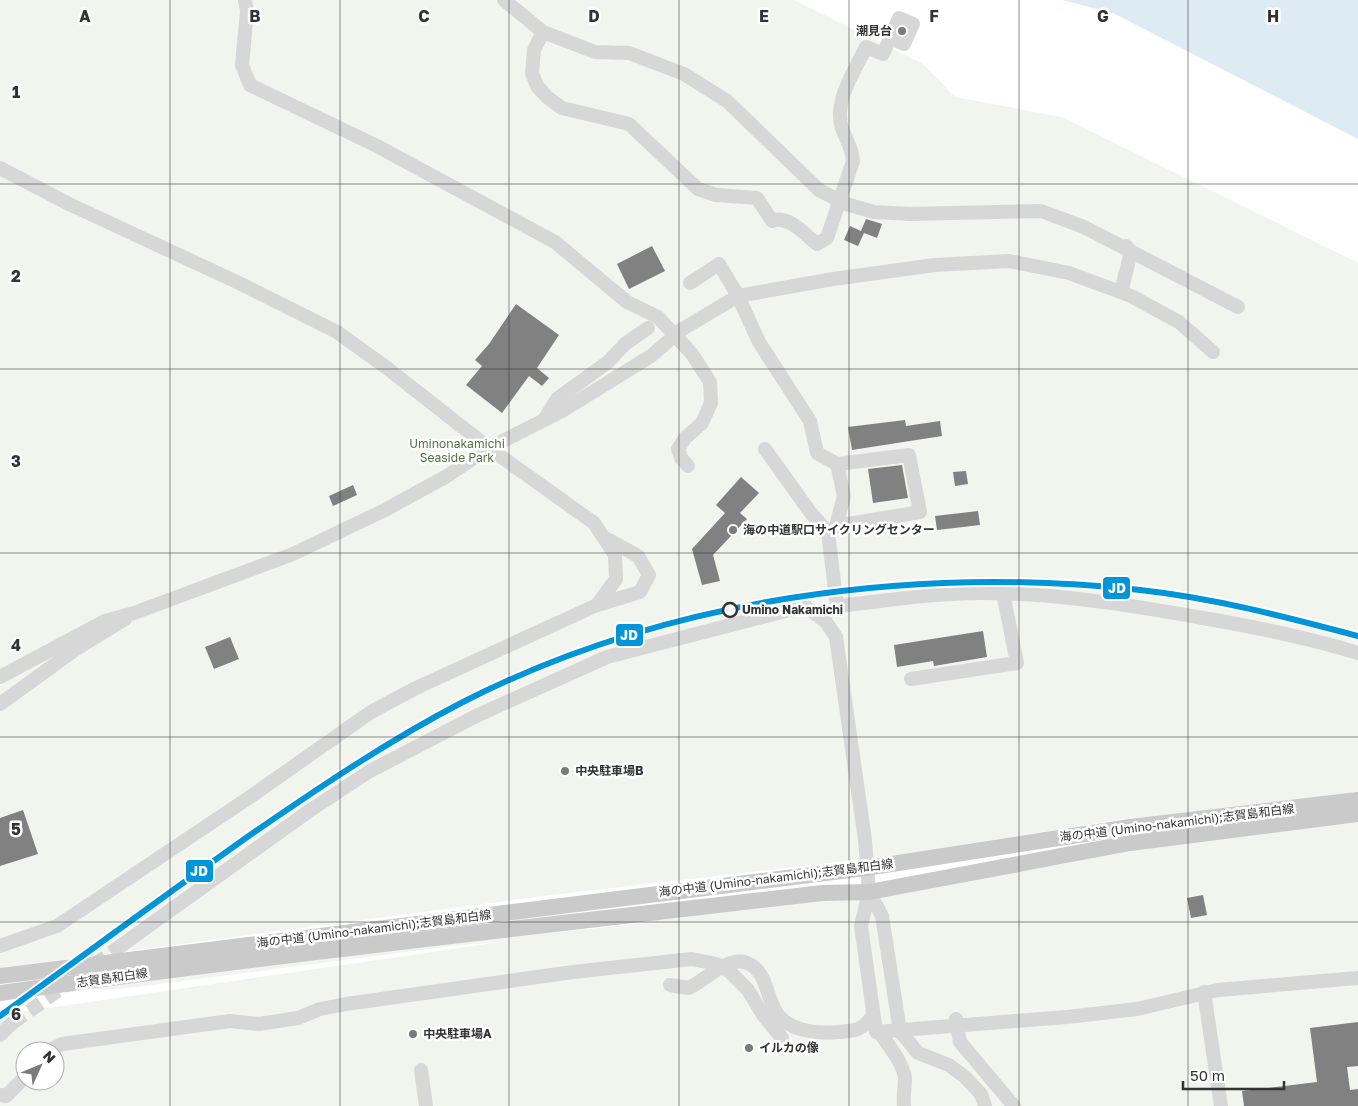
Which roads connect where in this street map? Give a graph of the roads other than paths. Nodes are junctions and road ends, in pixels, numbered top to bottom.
1 (245, 0) edge
2 (504, 0) edge
3 (543, 32) junction
4 (890, 38) dead end
5 (0, 168) edge
6 (839, 200) junction
7 (1118, 236) dead end
8 (1131, 252) junction
9 (690, 283) dead end
10 (1121, 292) junction
11 (738, 296) junction
12 (1238, 307) dead end
13 (648, 328) dead end
14 (1214, 352) dead end
15 (544, 420) junction
16 (488, 448) junction
17 (765, 449) dead end
18 (837, 464) junction
19 (688, 466) dead end
20 (832, 529) junction
21 (605, 538) junction
22 (616, 579) junction
23 (640, 592) junction
24 (1002, 593) junction
25 (597, 605) junction
26 (134, 613) junction
27 (1358, 653) edge
28 (0, 677) edge
29 (911, 679) dead end
30 (0, 704) edge
31 (1358, 800) edge
32 (1358, 814) edge
33 (866, 868) junction
34 (869, 892) junction
35 (122, 945) tunnel mouth
36 (0, 946) edge
37 (194, 960) junction
38 (722, 967) junction
39 (0, 976) edge
40 (1358, 978) edge
41 (670, 985) dead end
42 (1204, 992) junction
43 (0, 994) edge
44 (873, 1015) junction
45 (957, 1022) junction
46 (12, 1023) tunnel mouth
47 (877, 1031) junction
48 (900, 1031) junction
49 (0, 1035) edge
50 (782, 1038) dead end
51 (65, 1044) edge
52 (421, 1070) dead end
53 (15, 1086) edge
54 (2, 1097) edge
55 (426, 1106) edge
56 (904, 1106) edge
57 (985, 1106) edge
58 (1014, 1106) edge
59 (1221, 1106) edge

1 - 19 street
2 - 3 street
3 - 6 street
3 - 6 street
4 - 6 street
5 - 16 street
6 - 8 street
7 - 8 street
8 - 10 street
8 - 12 street
9 - 11 street
10 - 11 street
10 - 14 street
11 - 15 street
11 - 18 street
13 - 15 street
15 - 16 street
16 - 21 street
16 - 26 street
17 - 20 street
18 - 20 street
18 - 20 street
20 - 24 street
21 - 22 street
21 - 23 street
22 - 23 street
22 - 25 street
23 - 25 street
24 - 27 street
24 - 29 street
25 - 36 street
26 - 28 street
26 - 30 street
31 - 33 main road, 海の中道 (Umino-nakamichi);志賀島和白線
32 - 34 main road, 海の中道 (Umino-nakamichi);志賀島和白線
33 - 34 street
33 - 35 street
33 - 37 main road, 海の中道 (Umino-nakamichi);志賀島和白線
34 - 37 main road, 海の中道 (Umino-nakamichi);志賀島和白線
34 - 44 street
34 - 48 street
37 - 39 main road, 志賀島和白線
37 - 43 main road, 志賀島和白線
38 - 41 street
38 - 44 street
38 - 50 street
38 - 51 street
40 - 42 street
42 - 45 street
42 - 59 street
44 - 47 street
45 - 48 street
45 - 58 street
46 - 49 street
47 - 48 street
47 - 56 street
48 - 57 street
52 - 55 street
53 - 54 street

